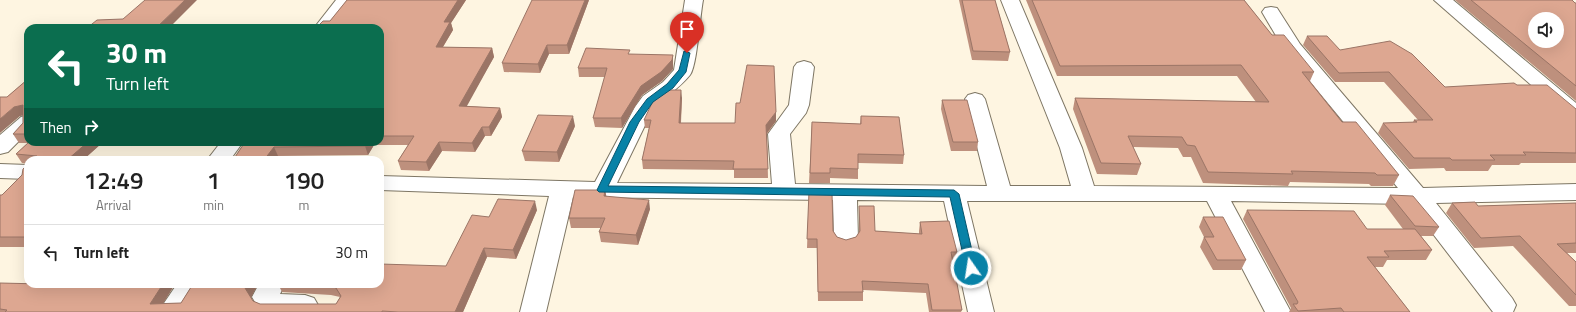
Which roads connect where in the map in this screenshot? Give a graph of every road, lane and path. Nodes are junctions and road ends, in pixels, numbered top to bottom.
1 (345, 0) edge
2 (694, 0) edge
3 (1010, 0) edge
4 (1443, 0) edge
5 (1271, 12) dead end
6 (326, 24) edge
7 (804, 67) dead end
8 (975, 99) dead end
9 (1576, 114) edge
10 (24, 125) edge
11 (229, 146) edge
12 (0, 147) edge
13 (221, 156) edge
14 (0, 171) edge
15 (24, 172) edge
16 (24, 175) edge
17 (384, 182) edge
18 (563, 188) junction
19 (602, 190) junction
20 (784, 191) junction
21 (845, 192) junction
22 (1576, 192) edge
23 (5, 193) edge
24 (1215, 193) junction
25 (954, 194) junction
26 (1001, 194) junction
27 (1085, 194) junction
28 (1417, 196) junction
29 (846, 239) edge
30 (188, 288) edge
31 (270, 288) edge
32 (1503, 305) dead end
33 (331, 306) edge
34 (171, 312) edge
35 (533, 312) edge
36 (981, 312) edge
37 (1278, 312) edge

1 - 6 street
2 - 19 street
3 - 27 street
4 - 9 street
5 - 28 street
7 - 20 street
8 - 26 street
10 - 12 street
11 - 13 street
14 - 15 street
16 - 23 street
17 - 18 street
18 - 19 street
18 - 35 street
19 - 20 street
20 - 21 street
21 - 25 street
21 - 29 street
22 - 28 street
24 - 27 street
24 - 28 street
24 - 37 street
25 - 26 street
25 - 36 street
26 - 27 street
28 - 32 street
30 - 34 street
31 - 33 street

